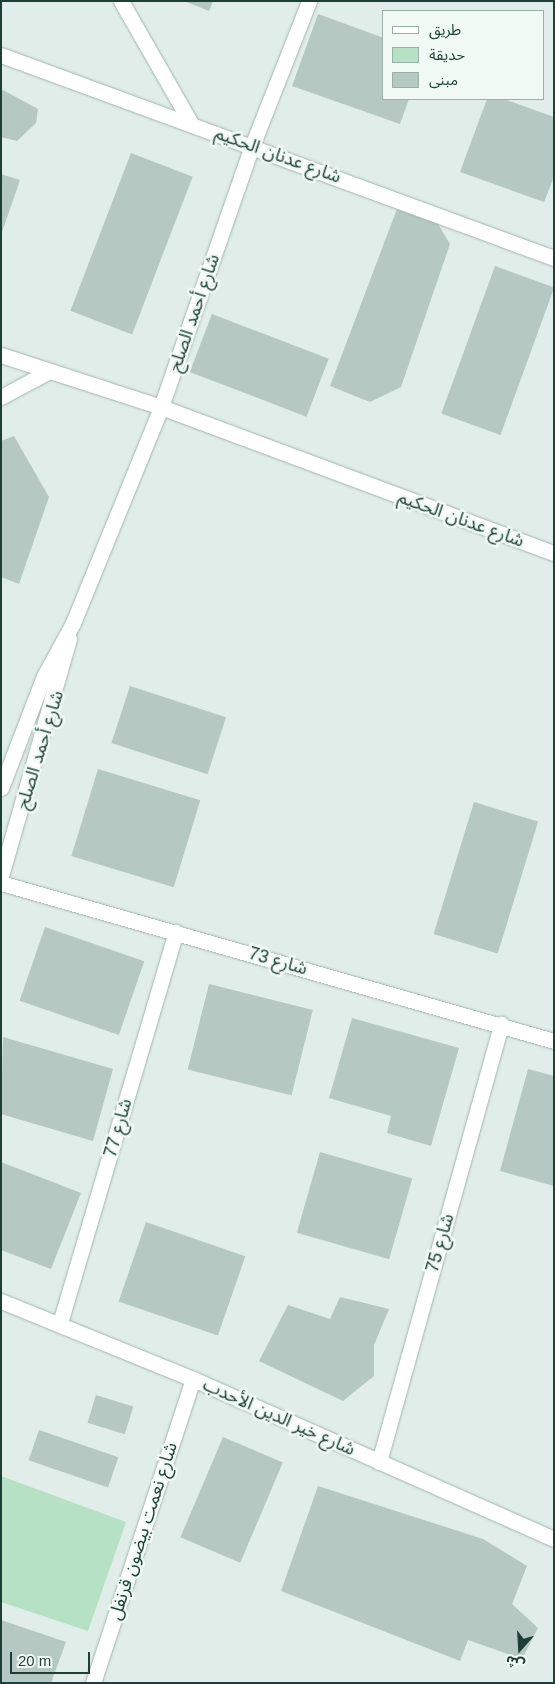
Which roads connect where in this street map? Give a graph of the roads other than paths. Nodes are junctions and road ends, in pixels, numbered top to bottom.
1 (121, 1) edge
2 (308, 1) edge
3 (1, 55) edge
4 (191, 123) junction
5 (252, 146) junction
6 (554, 258) edge
7 (1, 355) edge
8 (46, 373) junction
9 (1, 397) edge
10 (161, 407) junction
11 (554, 553) edge
12 (73, 623) junction
13 (1, 788) edge
14 (1, 876) edge
15 (1, 882) edge
16 (176, 932) junction
17 (501, 1024) junction
18 (554, 1041) edge
19 (1, 1301) edge
20 (60, 1323) junction
21 (193, 1379) junction
22 (379, 1462) junction
23 (554, 1539) edge
24 (93, 1683) edge

1 - 4 street
2 - 5 street, شارع أحمد الصلح
3 - 4 street, شارع عدنان الحكيم
4 - 5 street, شارع عدنان الحكيم
5 - 6 street, شارع عدنان الحكيم
5 - 10 street, شارع أحمد الصلح
7 - 8 street, شارع عدنان الحكيم
8 - 9 street
8 - 10 street, شارع عدنان الحكيم
10 - 11 street, شارع عدنان الحكيم
10 - 12 street, شارع أحمد الصلح
12 - 13 street, شارع أحمد الصلح
12 - 14 street, شارع أحمد الصلح
15 - 16 street, شارع 73
16 - 17 street, شارع 73
16 - 20 street, شارع 77
17 - 18 street, شارع 73
17 - 22 street, شارع 75
19 - 20 street, شارع خير الدين الأحدب
20 - 21 street, شارع خير الدين الأحدب
21 - 22 street, شارع خير الدين الأحدب
21 - 24 street, شارع نعمت بيضون قرنفل
22 - 23 street, شارع خير الدين الأحدب

